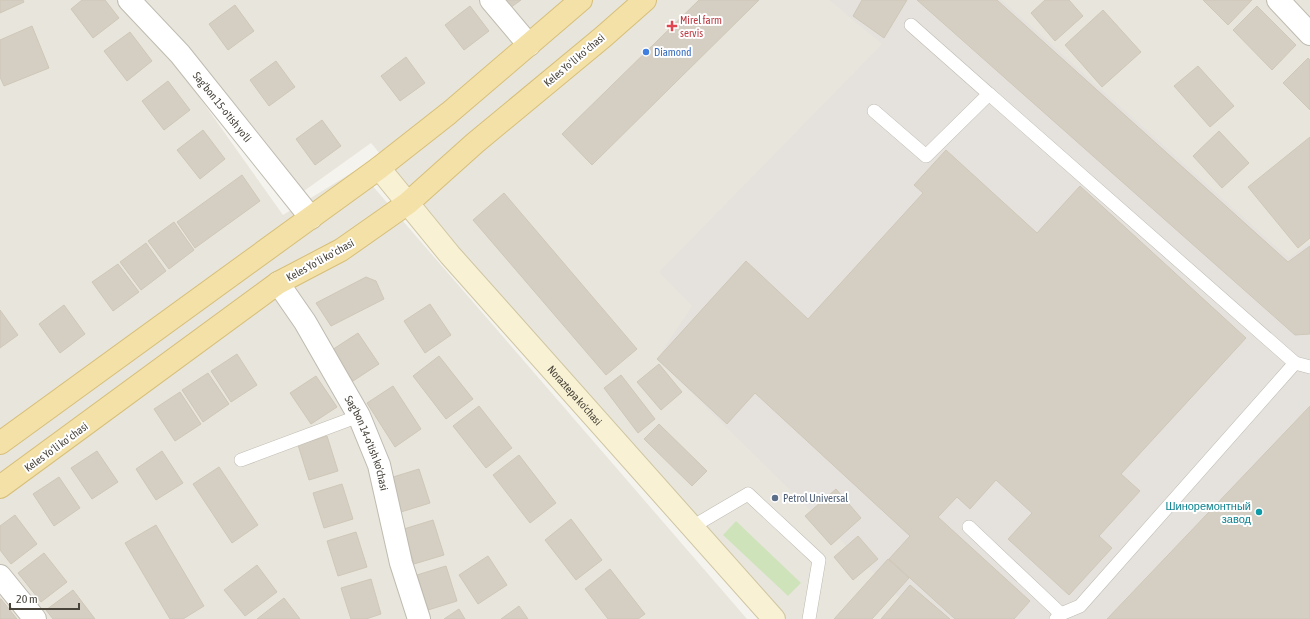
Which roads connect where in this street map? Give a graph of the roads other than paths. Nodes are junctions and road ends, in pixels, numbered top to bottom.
1 (129, 0) edge
2 (491, 0) edge
3 (580, 0) edge
4 (645, 0) edge
5 (1278, 0) edge
6 (911, 25) dead end
7 (1310, 34) edge
8 (529, 45) junction
9 (989, 94) junction
10 (874, 111) dead end
11 (379, 168) junction
12 (408, 203) junction
13 (311, 218) junction
14 (278, 283) junction
15 (1295, 363) junction
16 (1310, 367) edge
17 (359, 416) junction
18 (0, 444) edge
19 (241, 460) dead end
20 (0, 487) edge
21 (692, 527) junction
22 (969, 527) dead end
23 (0, 576) edge
24 (1059, 616) edge
25 (35, 619) edge
26 (419, 619) edge
27 (774, 619) edge
28 (809, 619) edge

1 - 13 street, Sag'bon 15-o'tish yo'li
2 - 8 street
3 - 8 main road
4 - 12 main road, Keles Yoʻli koʻchasi
5 - 7 street
6 - 9 lane
8 - 11 main road
9 - 10 lane
9 - 15 lane
11 - 12 main road, Noraztepa ko'chasi
11 - 13 main road
12 - 14 main road, Keles Yoʻli koʻchasi
12 - 21 main road, Noraztepa ko'chasi
13 - 18 main road
14 - 17 street, Sag'bon 14-o'tish ko'chasi
14 - 20 main road, Keles Yoʻli koʻchasi
15 - 16 lane
15 - 24 lane
17 - 19 lane
17 - 26 street, Sag'bon 14-o'tish ko'chasi
21 - 27 main road, Noraztepa ko'chasi
21 - 28 lane
22 - 24 lane
23 - 25 street

